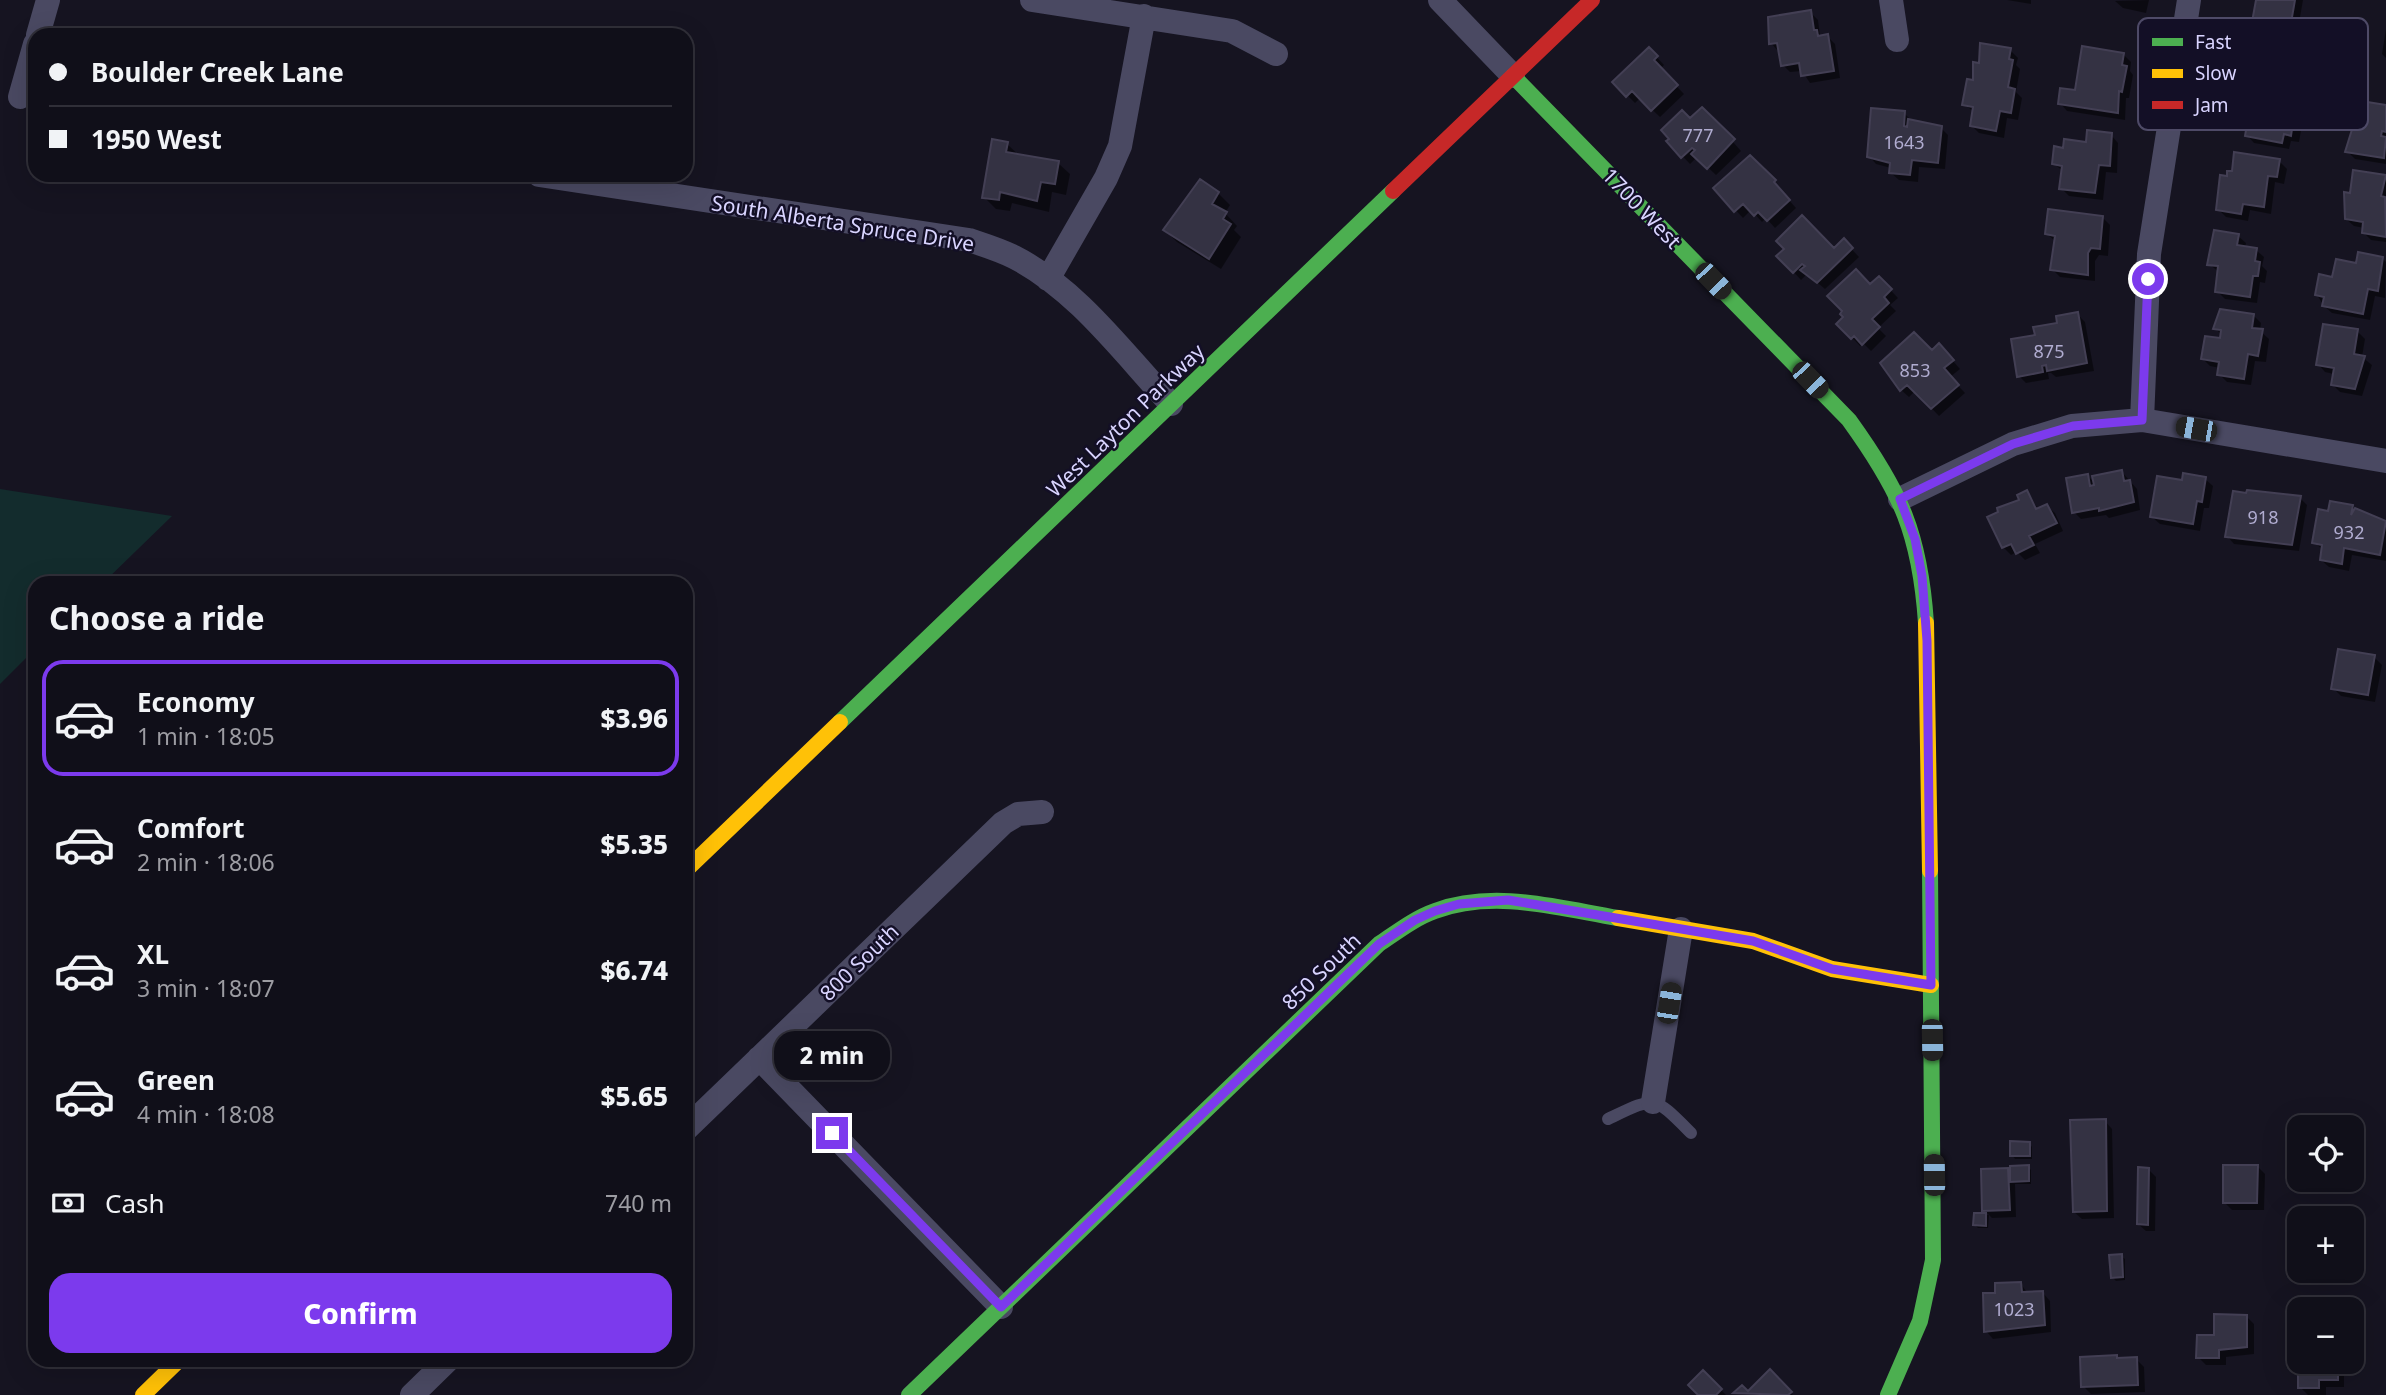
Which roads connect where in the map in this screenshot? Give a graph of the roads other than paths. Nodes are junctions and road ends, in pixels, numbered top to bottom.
1 (48, 0) edge
2 (1032, 0) edge
3 (1440, 0) edge
4 (1592, 0) edge
5 (1891, 0) edge
6 (2189, 0) edge
7 (1144, 16) junction
8 (2186, 18) edge
9 (40, 28) edge
10 (1897, 40) dead end
11 (1276, 54) dead end
12 (28, 65) edge
13 (1513, 76) junction
14 (18, 96) edge
15 (2169, 130) edge
16 (585, 182) edge
17 (1048, 279) junction
18 (1171, 404) junction
19 (2142, 420) junction
20 (2386, 461) edge
21 (1900, 499) junction
22 (1042, 812) dead end
23 (693, 863) edge
24 (1681, 929) junction
25 (1931, 985) junction
26 (759, 1058) junction
27 (1653, 1102) junction
28 (1608, 1119) dead end
29 (693, 1122) edge
30 (1691, 1133) dead end
31 (1001, 1307) junction
32 (171, 1367) edge
33 (441, 1367) edge
34 (143, 1395) edge
35 (412, 1395) edge
36 (909, 1395) edge
37 (1888, 1395) edge

1 - 9 street
2 - 7 street
3 - 13 street, 1700 West
4 - 13 street, West Layton Parkway
5 - 10 street
6 - 8 street
7 - 11 street
7 - 17 street
12 - 14 street
13 - 18 street, West Layton Parkway
13 - 21 street, 1700 West
15 - 19 street
16 - 17 street, South Alberta Spruce Drive
17 - 18 street, South Alberta Spruce Drive
18 - 23 street, West Layton Parkway
19 - 20 street
19 - 21 street
21 - 25 street, 1700 West
22 - 26 street, 800 South
24 - 25 street, 850 South
24 - 27 street
24 - 31 street, 850 South
25 - 37 street, 1700 West
26 - 29 street, 800 South
26 - 31 street
27 - 28 lane
27 - 30 lane
31 - 36 street, 850 South
32 - 34 street
33 - 35 street

